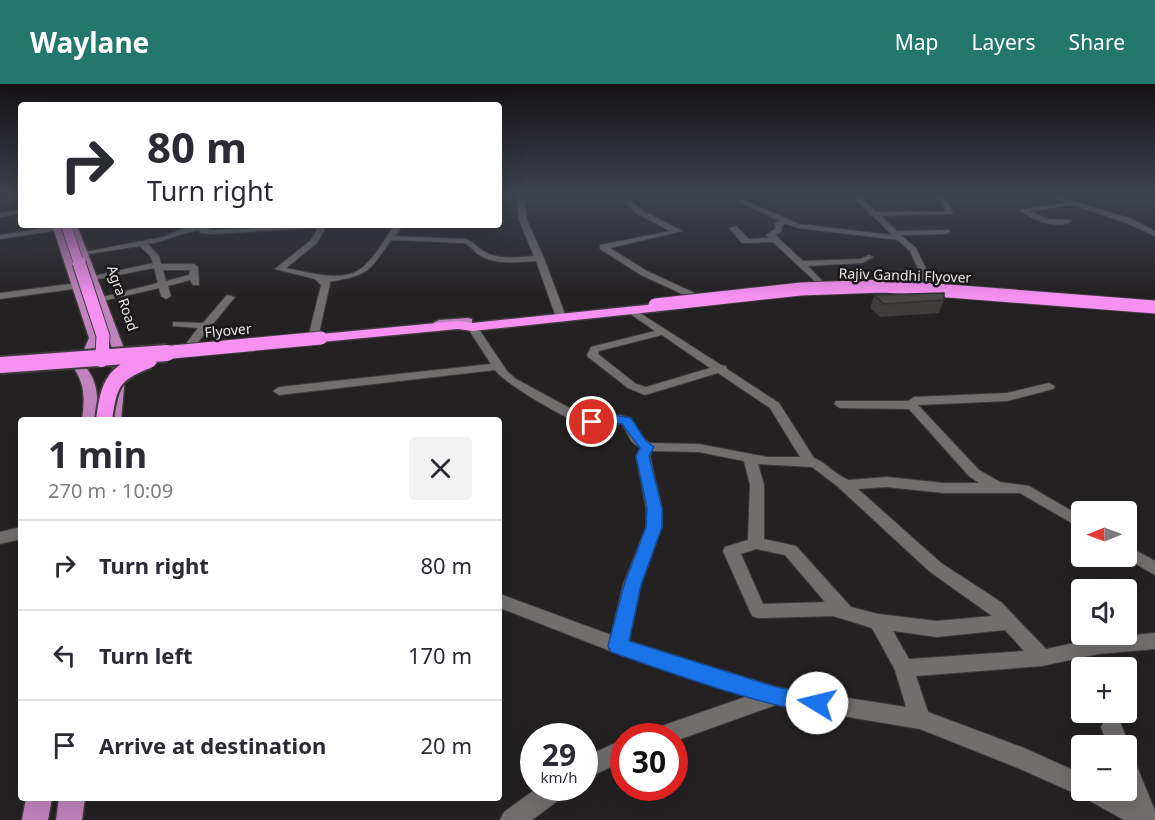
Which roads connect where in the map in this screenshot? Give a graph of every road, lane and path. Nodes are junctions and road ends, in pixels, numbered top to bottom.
1 (50, 228) edge
2 (64, 228) edge
3 (64, 228) edge
4 (65, 228) edge
5 (193, 228) edge
6 (201, 228) edge
7 (289, 228) edge
8 (320, 228) edge
9 (397, 228) edge
10 (527, 228) edge
11 (672, 228) edge
12 (733, 228) dead end
13 (778, 228) edge
14 (819, 228) edge
15 (888, 228) edge
16 (946, 232) dead end
17 (897, 236) junction
18 (0, 237) edge
19 (390, 238) junction
20 (774, 240) junction
21 (142, 243) junction
22 (83, 253) junction
23 (869, 257) dead end
24 (540, 258) junction
25 (801, 264) junction
26 (158, 266) junction
27 (93, 277) junction
28 (324, 280) junction
29 (163, 284) junction
30 (821, 284) junction
31 (77, 286) junction
32 (930, 288) junction
33 (755, 294) junction
34 (0, 296) edge
35 (166, 296) dead end
36 (230, 297) dead end
37 (696, 297) junction
38 (99, 299) junction
39 (634, 307) junction
40 (1155, 307) edge
41 (560, 314) junction
42 (177, 324) dead end
43 (465, 325) junction
44 (206, 326) junction
45 (663, 332) junction
46 (312, 339) junction
47 (183, 349) junction
48 (94, 356) junction
49 (119, 356) junction
50 (0, 360) edge
51 (78, 365) junction
52 (499, 366) junction
53 (0, 367) edge
54 (722, 368) junction
55 (1049, 387) dead end
56 (279, 391) dead end
57 (840, 404) dead end
58 (912, 405) junction
59 (89, 417) edge
60 (104, 417) edge
61 (114, 417) edge
62 (647, 447) junction
63 (750, 459) junction
64 (809, 460) junction
65 (843, 484) junction
66 (997, 487) junction
67 (1071, 517) edge
68 (18, 534) edge
69 (0, 538) edge
70 (756, 543) junction
71 (1137, 558) edge
72 (1155, 569) edge
73 (502, 602) edge
74 (845, 612) junction
75 (878, 622) junction
76 (1009, 622) junction
77 (1155, 641) edge
78 (618, 646) junction
79 (1042, 658) junction
80 (904, 668) junction
81 (776, 696) junction
82 (920, 719) junction
83 (688, 727) edge
84 (1071, 781) edge
85 (1137, 794) edge
86 (38, 801) edge
87 (72, 801) edge
88 (538, 801) edge
89 (1112, 801) edge
90 (1147, 819) edge
91 (35, 820) edge
92 (69, 820) edge
93 (512, 820) edge

1 - 18 street
2 - 31 main road
3 - 48 highway, bridge
4 - 22 main road, Agra Road
5 - 21 street
6 - 7 street
8 - 28 street
9 - 19 street
10 - 24 street
11 - 37 street
12 - 20 street
13 - 20 street
14 - 17 street
15 - 17 street
16 - 17 street
17 - 32 street
19 - 24 street
19 - 28 street
20 - 25 street
21 - 22 street
21 - 26 street
22 - 27 main road, Agra Road
23 - 25 street
24 - 41 street
25 - 30 street
26 - 27 street
26 - 29 street
26 - 29 street
27 - 38 main road, Agra Road
28 - 46 street
29 - 35 street
29 - 38 street
30 - 32 highway
30 - 33 highway
31 - 34 street
31 - 48 main road
32 - 33 highway
32 - 40 highway
33 - 37 highway
33 - 39 highway
36 - 44 street
37 - 39 highway
38 - 49 main road, Agra Road
39 - 40 highway, Rajiv Gandhi Flyover, bridge
39 - 41 highway, Flyover
39 - 45 street
41 - 43 highway, Flyover
42 - 44 street
43 - 46 main road
43 - 47 highway, Flyover, bridge
43 - 52 street
44 - 47 street
45 - 54 street
45 - 54 street
46 - 47 main road, Agra Road
46 - 49 main road
47 - 48 highway, Flyover, bridge
47 - 49 main road, Agra Road
47 - 60 highway, bridge
48 - 49 main road
48 - 50 main road
48 - 51 main road
48 - 53 highway, Flyover, bridge
49 - 51 main road
49 - 61 main road, Agra Road
51 - 53 main road
51 - 59 main road
52 - 56 street
52 - 62 street
54 - 64 street
55 - 58 street
57 - 58 street
58 - 66 street
62 - 63 street
62 - 78 street
63 - 64 street
63 - 70 street
64 - 65 street
65 - 66 street
65 - 76 street
66 - 67 street
68 - 69 street
70 - 74 street
70 - 74 street
71 - 72 street
73 - 78 street
74 - 75 street
75 - 76 street
75 - 80 street
76 - 79 street
77 - 79 street
78 - 81 street
79 - 80 street
80 - 82 street
81 - 82 street
81 - 83 street
82 - 84 street
85 - 90 street
86 - 91 main road
87 - 92 main road
88 - 93 street
89 - 90 street

